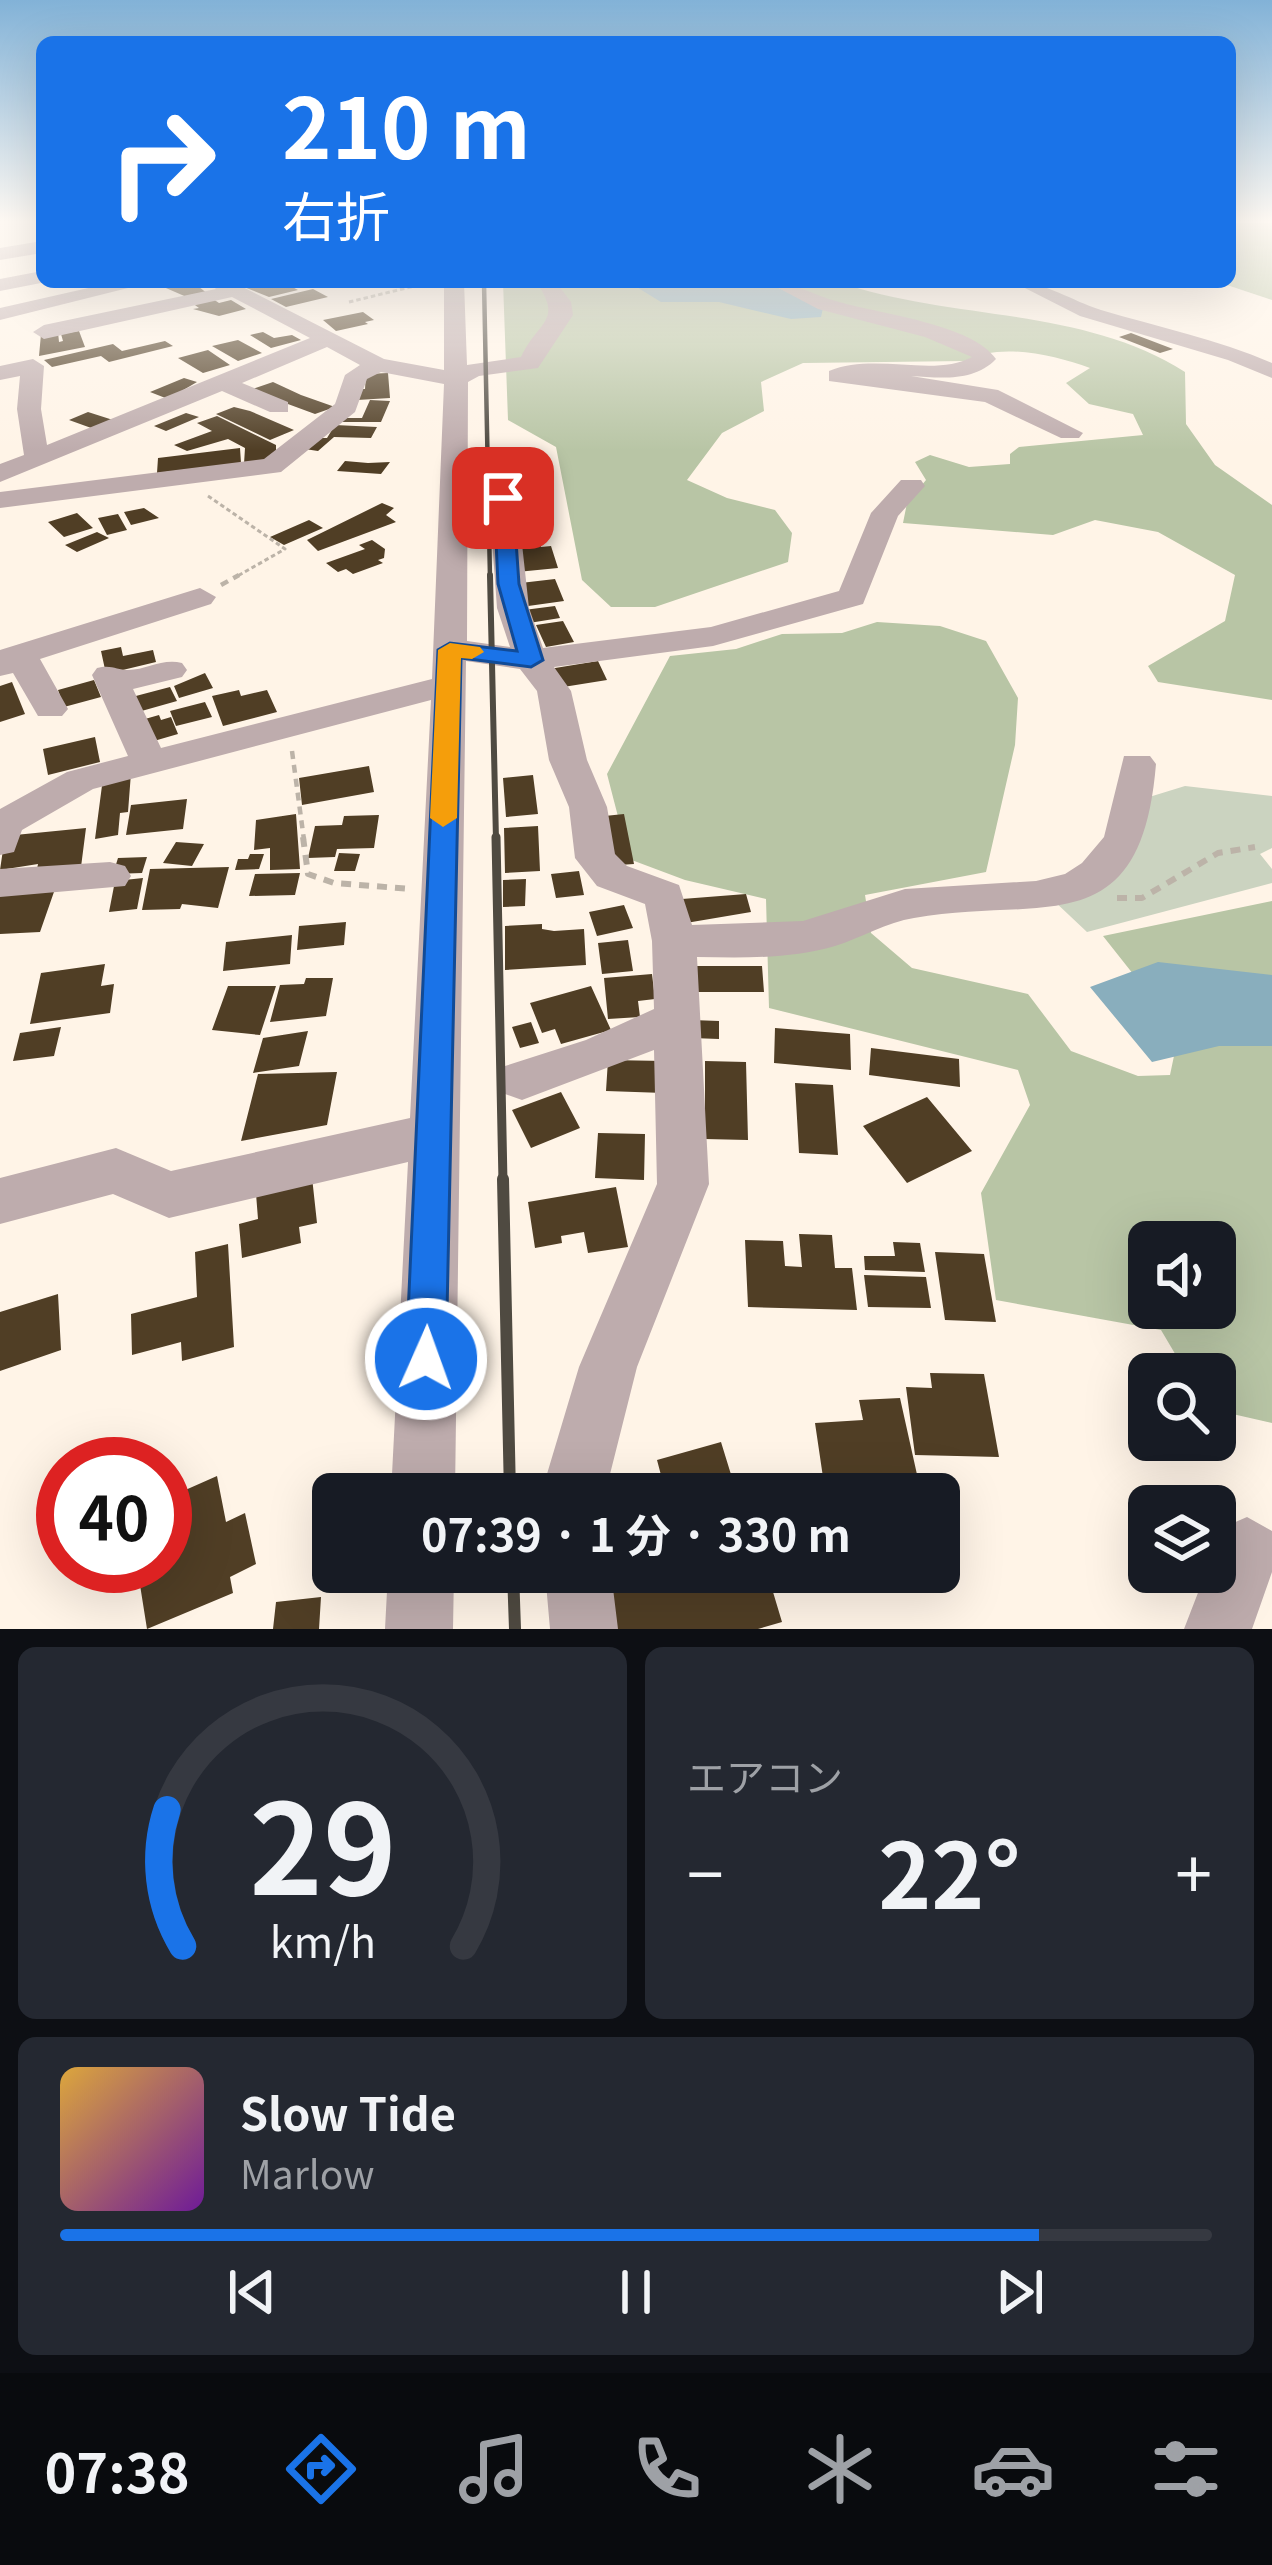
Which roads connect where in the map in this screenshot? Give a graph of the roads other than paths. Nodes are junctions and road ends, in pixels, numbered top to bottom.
1 (66, 299) edge
2 (187, 299) edge
3 (251, 299) edge
4 (454, 299) edge
5 (559, 299) edge
6 (813, 299) edge
7 (1059, 299) edge
8 (0, 314) edge
9 (44, 332) dead end
10 (328, 339) junction
11 (378, 365) junction
12 (1272, 371) edge
13 (0, 373) edge
14 (456, 379) junction
15 (223, 383) junction
16 (0, 399) edge
17 (279, 407) dead end
18 (30, 409) junction
19 (0, 416) edge
20 (0, 433) edge
21 (1070, 433) dead end
22 (100, 434) junction
23 (49, 455) junction
24 (154, 459) dead end
25 (0, 474) edge
26 (910, 486) dead end
27 (65, 492) junction
28 (503, 498) dead end
29 (0, 500) edge
30 (147, 500) dead end
31 (200, 597) road end
32 (531, 660) junction
33 (0, 663) edge
34 (449, 667) junction
35 (170, 670) dead end
36 (50, 709) dead end
37 (148, 760) junction
38 (1137, 764) dead end
39 (0, 842) edge
40 (110, 876) dead end
41 (0, 884) edge
42 (674, 941) junction
43 (677, 1019) junction
44 (522, 1080) dead end
45 (432, 1135) junction
46 (0, 1201) edge
47 (424, 1473) edge
48 (579, 1473) edge
49 (1247, 1550) dead end
50 (420, 1593) edge
51 (580, 1593) edge
52 (419, 1629) edge
53 (584, 1629) edge
54 (1218, 1629) edge

1 - 8 street
2 - 9 street
3 - 10 street
4 - 14 street
5 - 14 street
6 - 21 street
7 - 12 street
10 - 11 street
10 - 15 street
11 - 14 street
11 - 27 street
13 - 18 street
14 - 34 street
15 - 17 street
15 - 22 street
16 - 18 street
18 - 19 street
18 - 20 street
18 - 23 street
22 - 23 street
22 - 24 street
23 - 25 street
26 - 32 street
27 - 29 street
27 - 30 street
28 - 32 street
31 - 33 street
32 - 34 street
32 - 42 street
33 - 36 street
34 - 37 street
34 - 45 street
35 - 37 street
37 - 39 street
38 - 42 street
40 - 41 street
42 - 43 street
43 - 44 street
43 - 48 street
45 - 46 street
45 - 47 street
49 - 54 street
50 - 52 street
51 - 53 street

